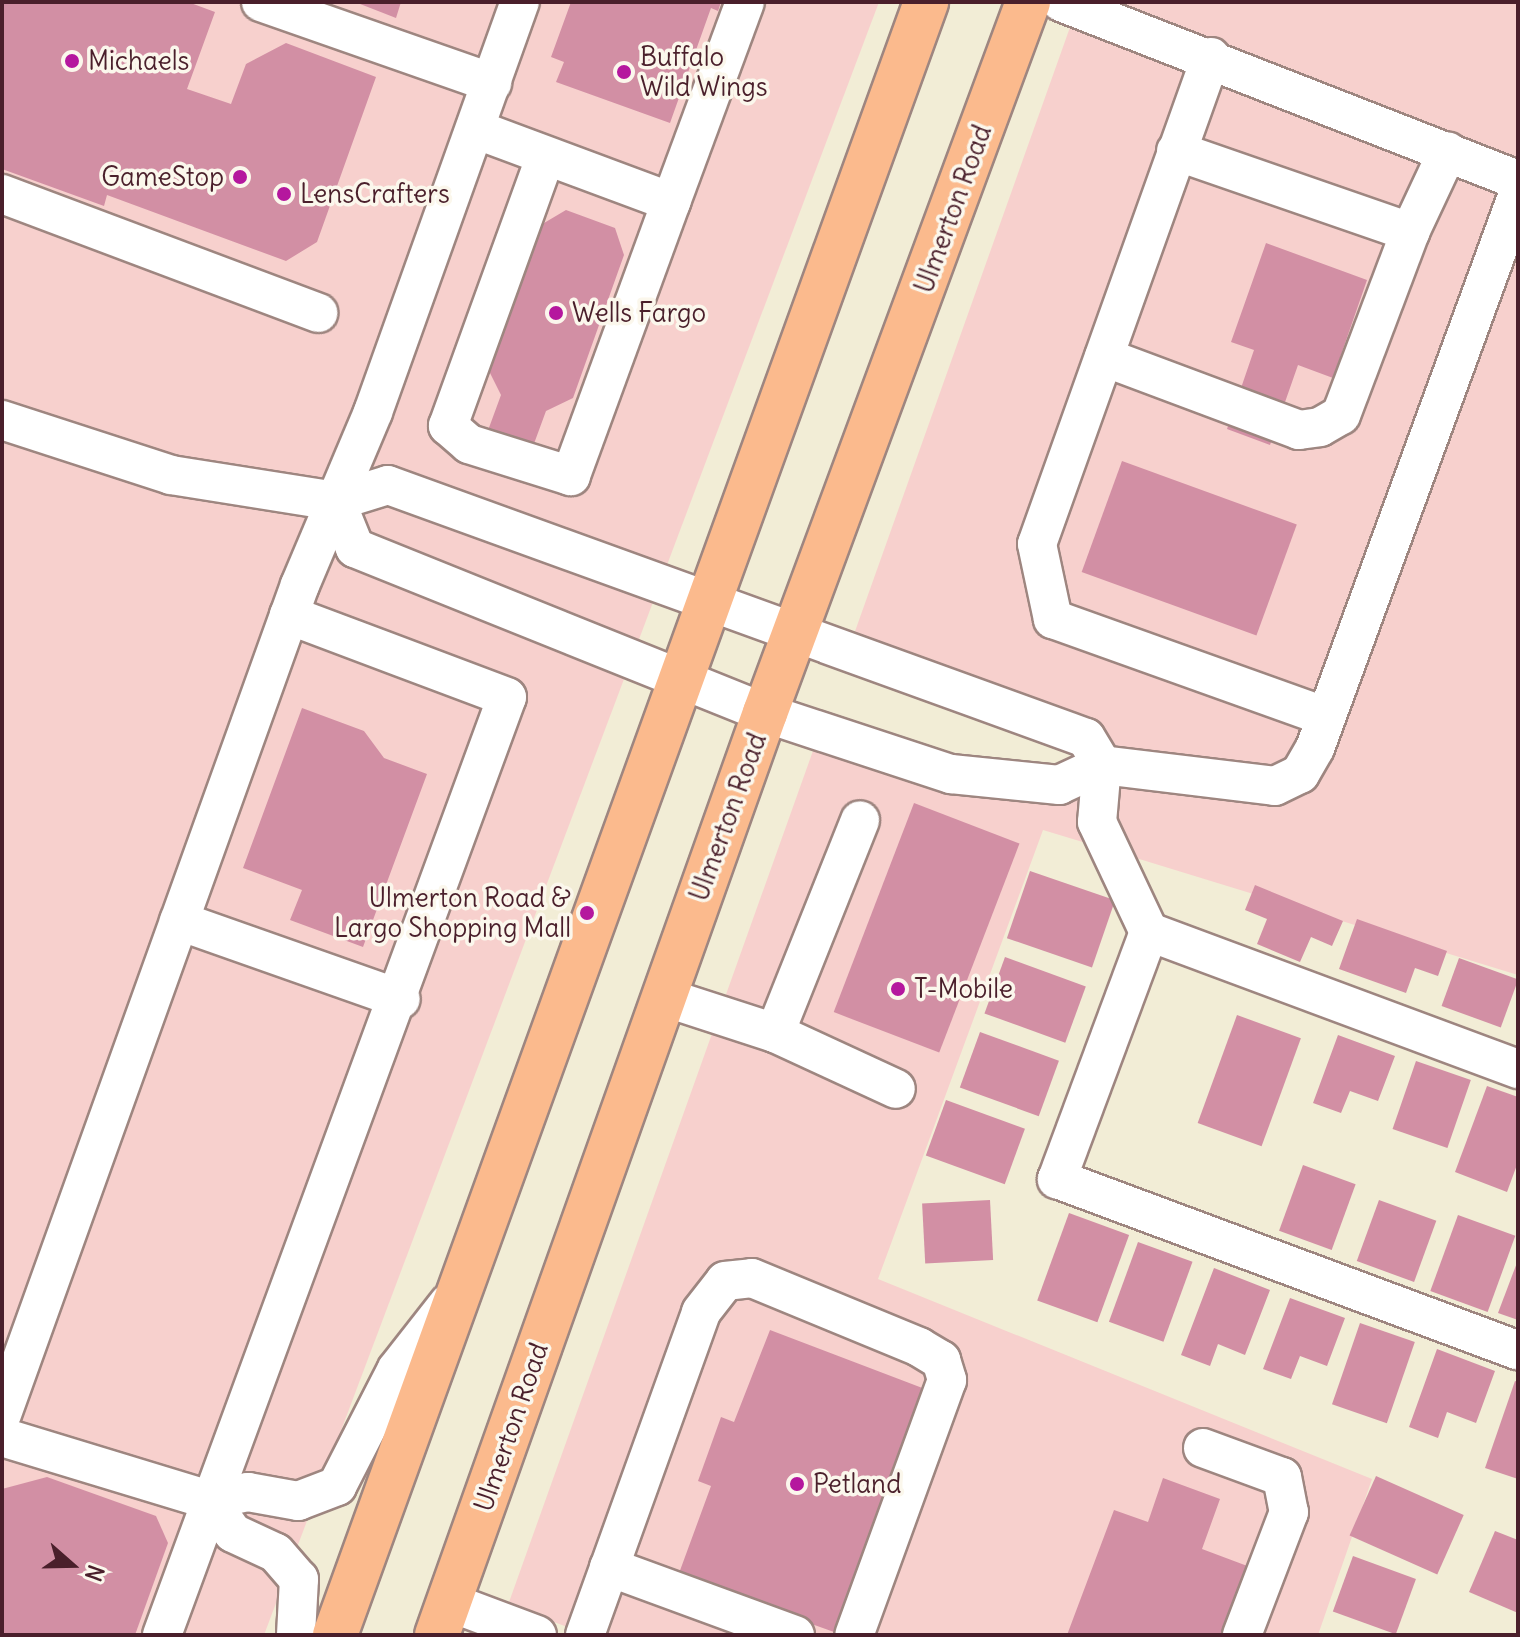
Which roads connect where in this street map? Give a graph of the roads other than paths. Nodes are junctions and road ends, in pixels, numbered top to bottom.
1 (261, 2) edge
2 (520, 2) edge
3 (745, 2) edge
4 (926, 2) edge
5 (1028, 2) edge
6 (1061, 2) edge
7 (1211, 57) junction
8 (492, 83) junction
9 (475, 129) junction
10 (1176, 151) junction
11 (1448, 151) junction
12 (546, 156) junction
13 (1518, 180) edge
14 (2, 194) edge
15 (1518, 194) edge
16 (671, 202) junction
17 (1410, 232) junction
18 (318, 313) dead end
19 (1104, 357) junction
20 (2, 420) edge
21 (336, 501) junction
22 (705, 597) junction
23 (289, 615) junction
24 (794, 635) junction
25 (677, 676) junction
26 (765, 713) junction
27 (1326, 717) junction
28 (1102, 765) junction
29 (860, 820) dead end
30 (179, 921) junction
31 (1149, 932) junction
32 (664, 997) junction
33 (401, 999) junction
34 (775, 1033) junction
35 (1518, 1069) edge
36 (896, 1089) dead end
37 (455, 1295) junction
38 (1518, 1350) edge
39 (2, 1414) edge
40 (2, 1437) edge
41 (1203, 1448) dead end
42 (210, 1500) junction
43 (609, 1567) junction
44 (443, 1619) edge
45 (162, 1635) edge
46 (296, 1635) edge
47 (335, 1635) edge
48 (537, 1635) edge
49 (585, 1635) edge
50 (795, 1635) edge
51 (854, 1635) edge
52 (1242, 1635) edge

1 - 8 street
2 - 8 street
3 - 16 street
4 - 22 main road
5 - 24 main road, Ulmerton Road
6 - 7 street
7 - 10 street
7 - 11 street
8 - 9 street
9 - 12 street
9 - 21 street
10 - 17 street
10 - 19 street
11 - 13 street
11 - 17 street
12 - 16 street
12 - 16 street
14 - 18 street
15 - 27 street
17 - 19 street
19 - 27 street
20 - 21 street
21 - 22 street
21 - 23 street
21 - 25 street
22 - 24 street
22 - 25 main road
23 - 30 street
23 - 33 street
24 - 26 main road, Ulmerton Road
24 - 28 street
25 - 26 street
25 - 37 main road
26 - 28 street
26 - 32 main road, Ulmerton Road
27 - 28 street
28 - 31 street
29 - 34 street
30 - 33 street
30 - 39 street
31 - 35 street
31 - 38 street
32 - 34 street
32 - 44 main road, Ulmerton Road
33 - 42 street
34 - 36 street
37 - 42 street
37 - 47 main road
40 - 42 street
41 - 52 street
42 - 45 street
42 - 46 street
43 - 49 street
43 - 50 street
43 - 51 street
44 - 48 street

